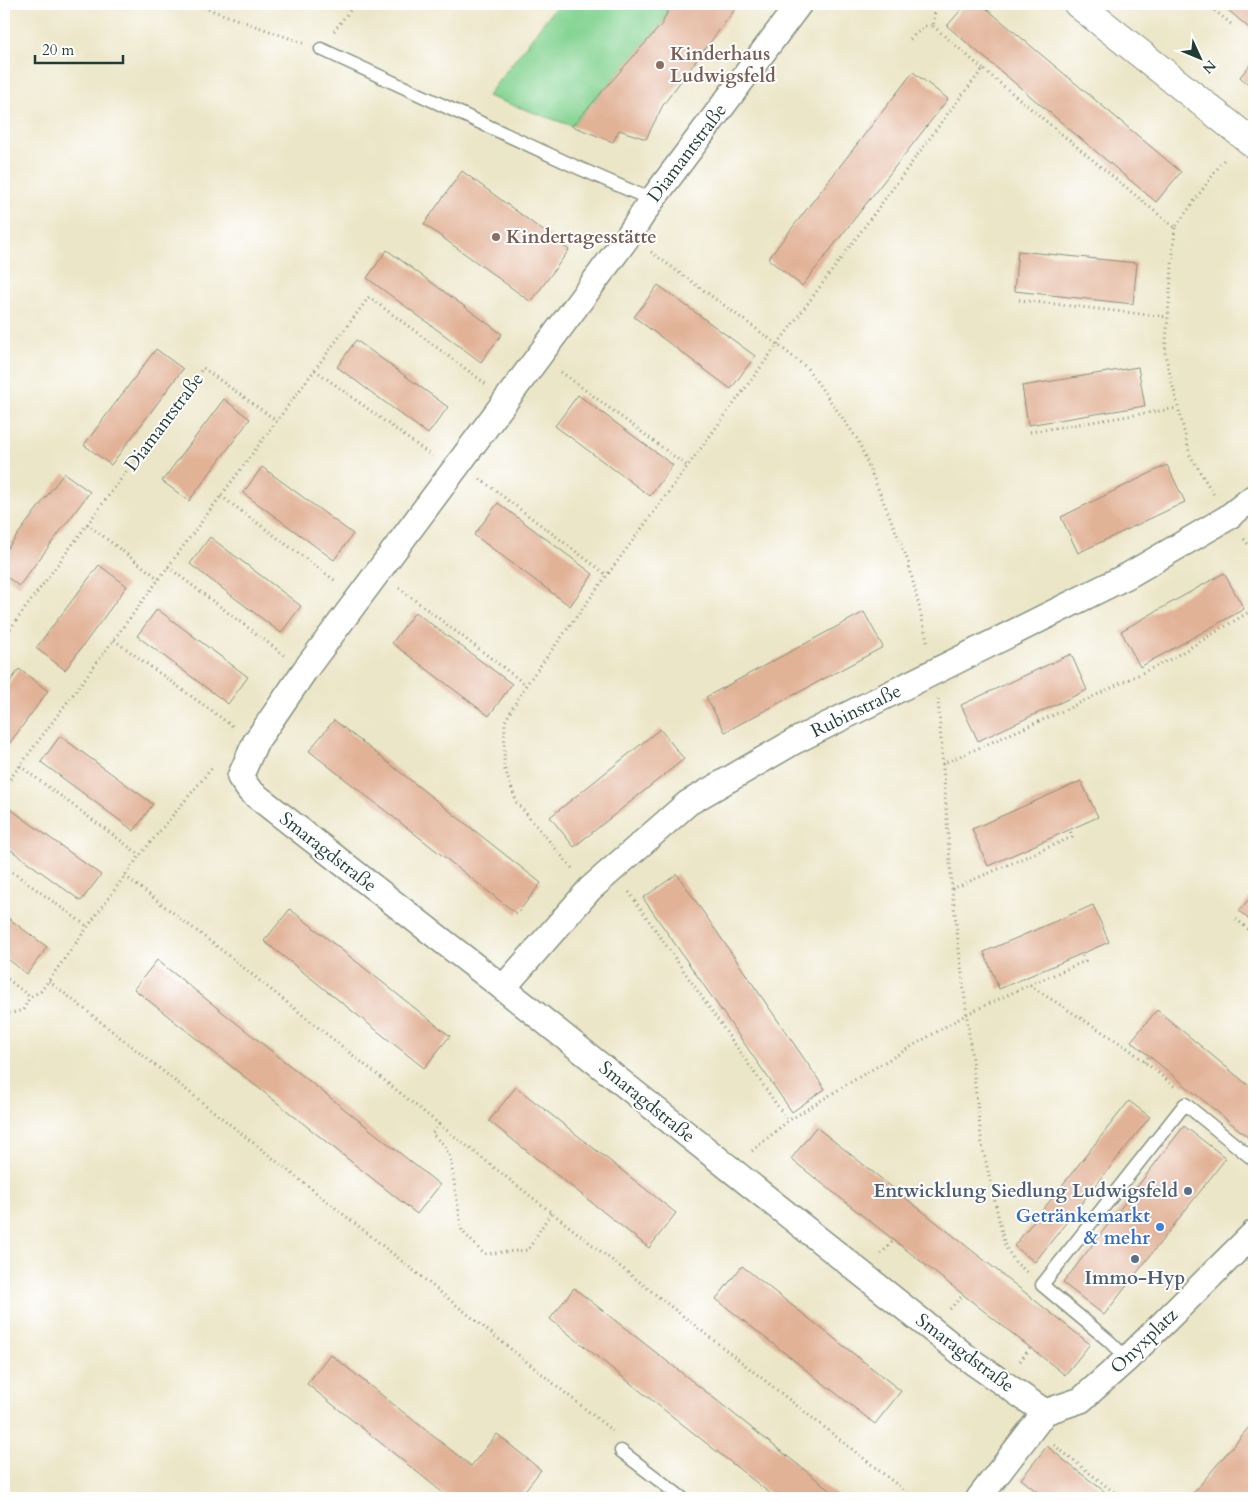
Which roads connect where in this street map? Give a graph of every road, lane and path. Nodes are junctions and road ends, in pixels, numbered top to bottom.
1 (194, 4) edge
2 (355, 4) edge
3 (799, 4) edge
4 (936, 4) edge
5 (1078, 4) edge
6 (1207, 4) edge
7 (1231, 24) dead end
8 (933, 26) junction
9 (910, 39) dead end
10 (321, 49) junction
11 (983, 69) junction
12 (1248, 139) edge
13 (652, 200) junction
14 (1175, 228) junction
15 (629, 235) junction
16 (1019, 300) dead end
17 (1168, 317) junction
18 (777, 344) junction
19 (539, 354) junction
20 (315, 370) junction
21 (506, 399) junction
22 (1178, 408) junction
23 (277, 421) junction
24 (1030, 432) dead end
25 (687, 466) junction
26 (456, 467) junction
27 (221, 496) junction
28 (1254, 497) edge
29 (1227, 518) junction
30 (87, 524) junction
31 (1254, 552) edge
32 (168, 567) junction
33 (377, 572) junction
34 (607, 576) junction
35 (159, 579) junction
36 (358, 597) junction
37 (1254, 609) edge
38 (4, 637) edge
39 (114, 640) junction
40 (305, 670) junction
41 (936, 672) junction
42 (526, 685) junction
43 (255, 743) junction
44 (942, 764) junction
45 (20, 766) junction
46 (212, 768) dead end
47 (4, 788) edge
48 (250, 791) joint
49 (1070, 829) dead end
50 (140, 855) junction
51 (4, 866) edge
52 (613, 869) junction
53 (125, 876) junction
54 (590, 889) junction
55 (952, 889) junction
56 (1236, 919) dead end
57 (88, 927) junction
58 (1254, 927) edge
59 (1250, 931) junction
60 (1254, 934) edge
61 (1082, 954) dead end
62 (4, 976) edge
63 (49, 981) junction
64 (1030, 985) junction
65 (503, 988) junction
66 (30, 996) junction
67 (967, 1014) junction
68 (4, 1015) edge
69 (1149, 1056) dead end
70 (1144, 1062) junction
71 (1185, 1104) junction
72 (788, 1121) junction
73 (439, 1124) junction
74 (1254, 1160) edge
75 (730, 1169) junction
76 (552, 1212) junction
77 (1254, 1233) edge
78 (894, 1240) dead end
79 (877, 1258) dead end
80 (1042, 1285) junction
81 (963, 1294) dead end
82 (946, 1314) dead end
83 (1030, 1348) dead end
84 (1127, 1359) junction
85 (1019, 1362) dead end
86 (1039, 1420) junction
87 (621, 1451) joint
88 (1120, 1497) dead end
89 (682, 1498) edge
90 (914, 1498) edge
91 (979, 1498) edge

1 - 10 path
2 - 10 path
3 - 13 street, Diamantstraße
4 - 8 path
5 - 12 street
6 - 7 path
8 - 9 path
8 - 11 path
10 - 13 lane
11 - 14 path
11 - 18 path
12 - 14 path
13 - 15 street, Diamantstraße
14 - 17 path
15 - 18 path
15 - 19 street, Diamantstraße
16 - 17 path
17 - 22 path
18 - 25 path
18 - 41 path
19 - 21 street, Diamantstraße
19 - 25 path
20 - 21 path
20 - 23 path
20 - 26 path
21 - 26 street, Diamantstraße
22 - 24 path
22 - 29 path
23 - 27 path
23 - 30 path, Diamantstraße
25 - 34 path
26 - 33 street, Diamantstraße
26 - 34 path
27 - 32 path
27 - 36 path
28 - 29 street, Rubinstraße
29 - 31 path
29 - 41 street, Rubinstraße
30 - 35 path
30 - 38 path, Diamantstraße
32 - 35 path
32 - 40 path
33 - 36 street, Diamantstraße
33 - 42 path
34 - 42 path
35 - 39 path
36 - 40 street, Diamantstraße
37 - 44 path
39 - 43 path
39 - 45 path
40 - 43 street, Diamantstraße
41 - 44 path
41 - 52 street, Rubinstraße
42 - 54 path
43 - 48 street, Diamantstraße
44 - 55 path
45 - 47 path
45 - 50 path
46 - 50 path
48 - 65 street, Smaragdstraße
49 - 55 path
50 - 53 path
51 - 57 path
52 - 54 street, Rubinstraße
52 - 72 path
53 - 57 path
53 - 73 path
54 - 65 street, Rubinstraße
55 - 67 path
56 - 59 path
57 - 63 path
58 - 59 path
59 - 60 path
61 - 64 path
62 - 66 path
63 - 66 path
63 - 87 path
64 - 67 path
64 - 70 path
65 - 75 street, Smaragdstraße
66 - 68 path
67 - 72 path
67 - 80 path
69 - 70 path
70 - 71 path
71 - 74 lane
71 - 80 lane
72 - 75 path
73 - 76 path
73 - 76 path
75 - 86 street, Smaragdstraße
76 - 90 path
77 - 84 street, Onyxplatz
78 - 79 path
80 - 84 lane
81 - 82 path
83 - 85 path
84 - 86 street, Onyxplatz
86 - 88 path
86 - 91 street
87 - 89 lane

